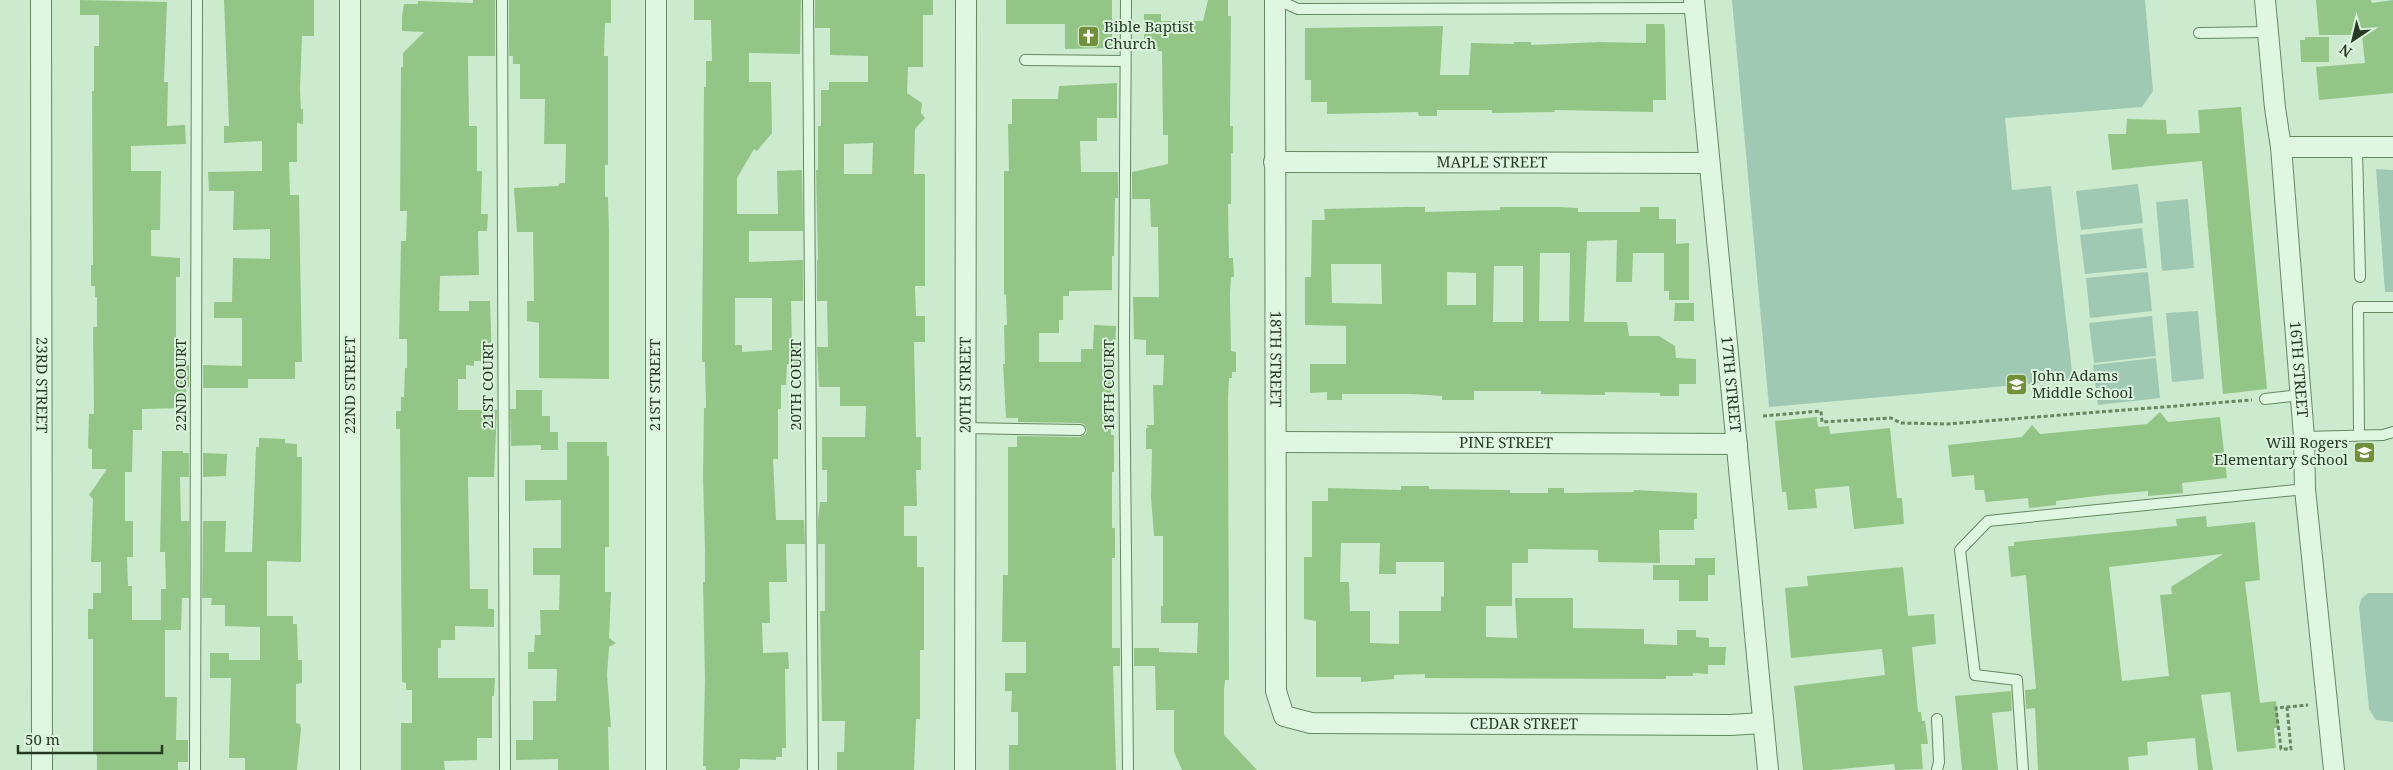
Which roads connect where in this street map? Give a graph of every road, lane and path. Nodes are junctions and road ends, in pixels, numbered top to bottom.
1 (41, 0) edge
2 (198, 0) edge
3 (350, 0) edge
4 (502, 0) edge
5 (656, 0) edge
6 (808, 0) edge
7 (966, 0) edge
8 (1126, 0) edge
9 (1276, 0) edge
10 (2265, 0) edge
11 (1694, 4) edge
12 (2268, 32) junction
13 (2199, 33) dead end
14 (1025, 60) dead end
15 (1125, 61) junction
16 (2282, 147) junction
17 (2357, 147) junction
18 (2393, 147) edge
19 (1274, 162) junction
20 (1709, 163) junction
21 (2360, 277) dead end
22 (2393, 307) edge
23 (2300, 395) junction
24 (2265, 399) joint
25 (1763, 416) dead end
26 (965, 428) junction
27 (1080, 430) dead end
28 (2393, 432) edge
29 (2359, 435) junction
30 (2304, 437) junction
31 (1276, 442) junction
32 (1737, 444) junction
33 (2305, 489) junction
34 (2308, 705) dead end
35 (2287, 706) junction
36 (1284, 716) joint
37 (1937, 719) dead end
38 (1763, 723) junction
39 (42, 770) edge
40 (194, 770) edge
41 (350, 770) edge
42 (504, 770) edge
43 (656, 770) edge
44 (813, 770) edge
45 (964, 770) edge
46 (1128, 770) edge
47 (1768, 770) edge
48 (1938, 770) edge
49 (2024, 770) edge
50 (2334, 770) edge

1 - 39 street, 23RD STREET
2 - 40 lane, 22ND COURT
3 - 41 street, 22ND STREET
4 - 42 lane, 21ST COURT
5 - 43 street, 21ST STREET
6 - 44 lane, 20TH COURT
7 - 26 street, 20TH STREET
8 - 15 lane, 18TH COURT
9 - 11 lane
9 - 19 street, 18TH STREET
10 - 12 street, 16TH STREET
11 - 20 street, 17TH STREET
12 - 13 lane
12 - 16 street, 16TH STREET
14 - 15 lane
15 - 46 lane, 18TH COURT
16 - 17 street
16 - 23 street, 16TH STREET
17 - 18 street
17 - 21 lane
19 - 20 street, MAPLE STREET
19 - 31 street, 18TH STREET
20 - 32 street, 17TH STREET
22 - 29 lane
23 - 24 lane
23 - 30 street, 16TH STREET
24 - 25 path
26 - 27 lane
26 - 45 street, 20TH STREET
28 - 29 lane
29 - 30 lane
30 - 33 street, 16TH STREET
31 - 32 street, PINE STREET
31 - 36 street, 18TH STREET
32 - 38 street, 17TH STREET
33 - 49 lane
33 - 50 street, 16TH STREET
34 - 35 path
35 - 35 path
36 - 38 street, CEDAR STREET
37 - 48 lane
38 - 47 street, 17TH STREET

